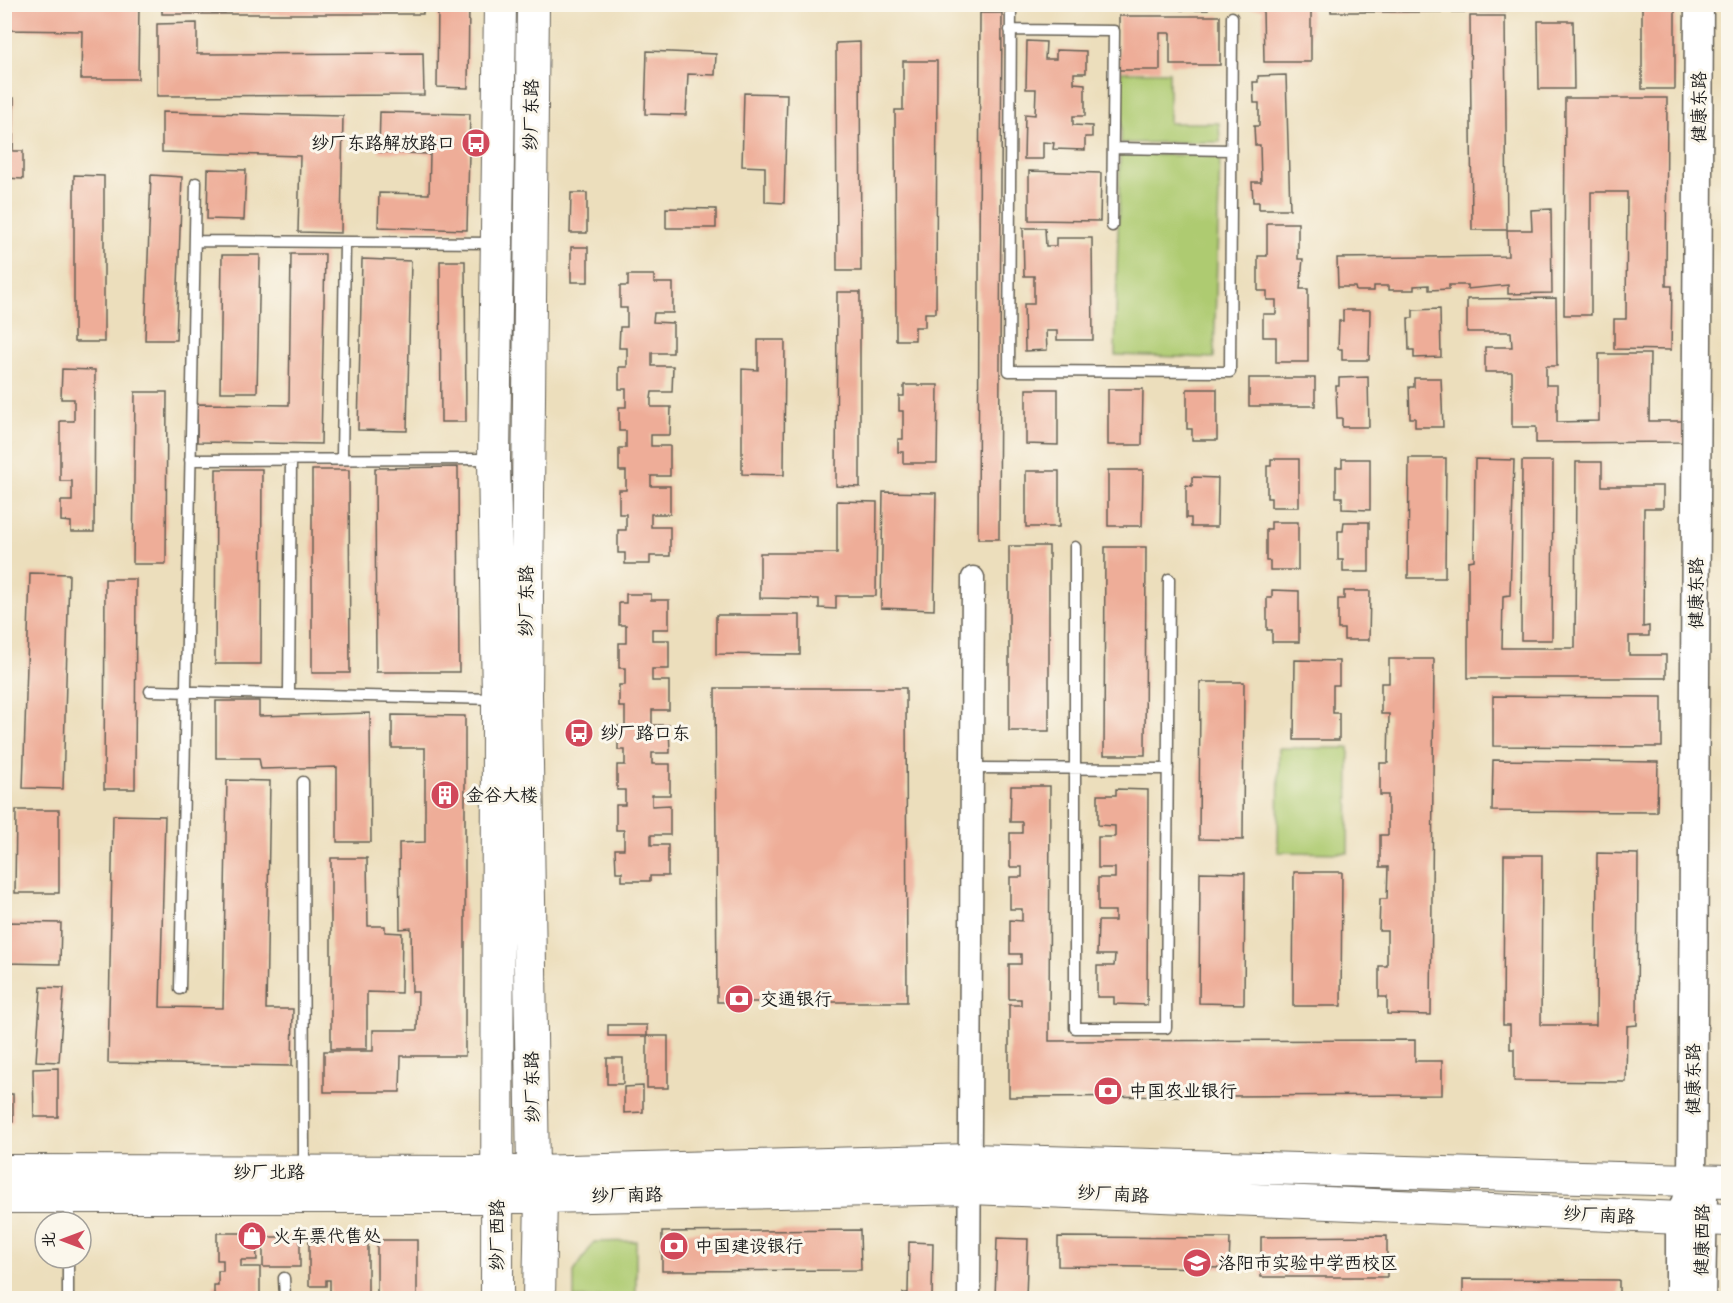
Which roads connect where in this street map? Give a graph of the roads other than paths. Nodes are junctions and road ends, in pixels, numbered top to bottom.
1 (500, 4) edge
2 (533, 4) edge
3 (1011, 4) edge
4 (1699, 4) edge
5 (1708, 4) edge
6 (1232, 17) dead end
7 (1010, 30) junction
8 (1113, 148) junction
9 (1231, 150) junction
10 (196, 183) dead end
11 (1112, 226) dead end
12 (195, 241) junction
13 (345, 242) junction
14 (497, 243) junction
15 (342, 459) junction
16 (494, 459) junction
17 (190, 460) junction
18 (291, 460) junction
19 (1075, 547) dead end
20 (973, 578) dead end
21 (1169, 579) dead end
22 (150, 691) dead end
23 (186, 691) junction
24 (289, 693) junction
25 (498, 699) junction
26 (972, 768) junction
27 (1075, 769) junction
28 (1168, 770) junction
29 (303, 782) dead end
30 (180, 989) dead end
31 (4, 1172) edge
32 (971, 1174) junction
33 (1708, 1181) edge
34 (304, 1184) junction
35 (497, 1184) junction
36 (537, 1184) junction
37 (4, 1197) edge
38 (69, 1210) edge
39 (1703, 1220) edge
40 (69, 1270) edge
41 (284, 1278) dead end
42 (68, 1299) edge
43 (285, 1299) edge
44 (497, 1299) edge
45 (539, 1299) edge
46 (969, 1299) edge
47 (1680, 1299) edge
48 (1701, 1299) edge

1 - 14 main road, 纱厂东路
2 - 36 main road, 纱厂东路
3 - 7 lane
4 - 33 street, 健康东路
5 - 33 street, 健康东路
6 - 9 lane
7 - 8 lane
7 - 9 lane
8 - 9 lane
8 - 11 lane
10 - 12 lane
12 - 13 lane
12 - 17 lane
13 - 14 lane
13 - 15 lane
14 - 16 main road, 纱厂东路
15 - 16 lane
15 - 18 lane
16 - 25 main road, 纱厂东路
17 - 18 lane
17 - 23 lane
18 - 24 lane
19 - 27 lane
20 - 26 street
21 - 28 lane
22 - 23 lane
23 - 24 lane
23 - 30 lane
24 - 25 lane
25 - 35 main road, 纱厂东路
26 - 27 lane
26 - 32 street
27 - 28 lane
27 - 28 lane
29 - 34 lane
31 - 34 main road, 纱厂北路
32 - 33 main road, 纱厂南路
32 - 36 main road, 纱厂南路
32 - 39 main road, 纱厂南路
32 - 46 street
33 - 39 street, 健康西路
34 - 35 main road, 纱厂北路
34 - 38 main road, 纱厂北路
35 - 36 main road, 纱厂南路
35 - 44 main road, 纱厂西路
36 - 45 main road
37 - 38 main road, 纱厂北路
39 - 47 street, 健康西路
39 - 48 street, 健康西路
40 - 42 lane
41 - 43 lane

